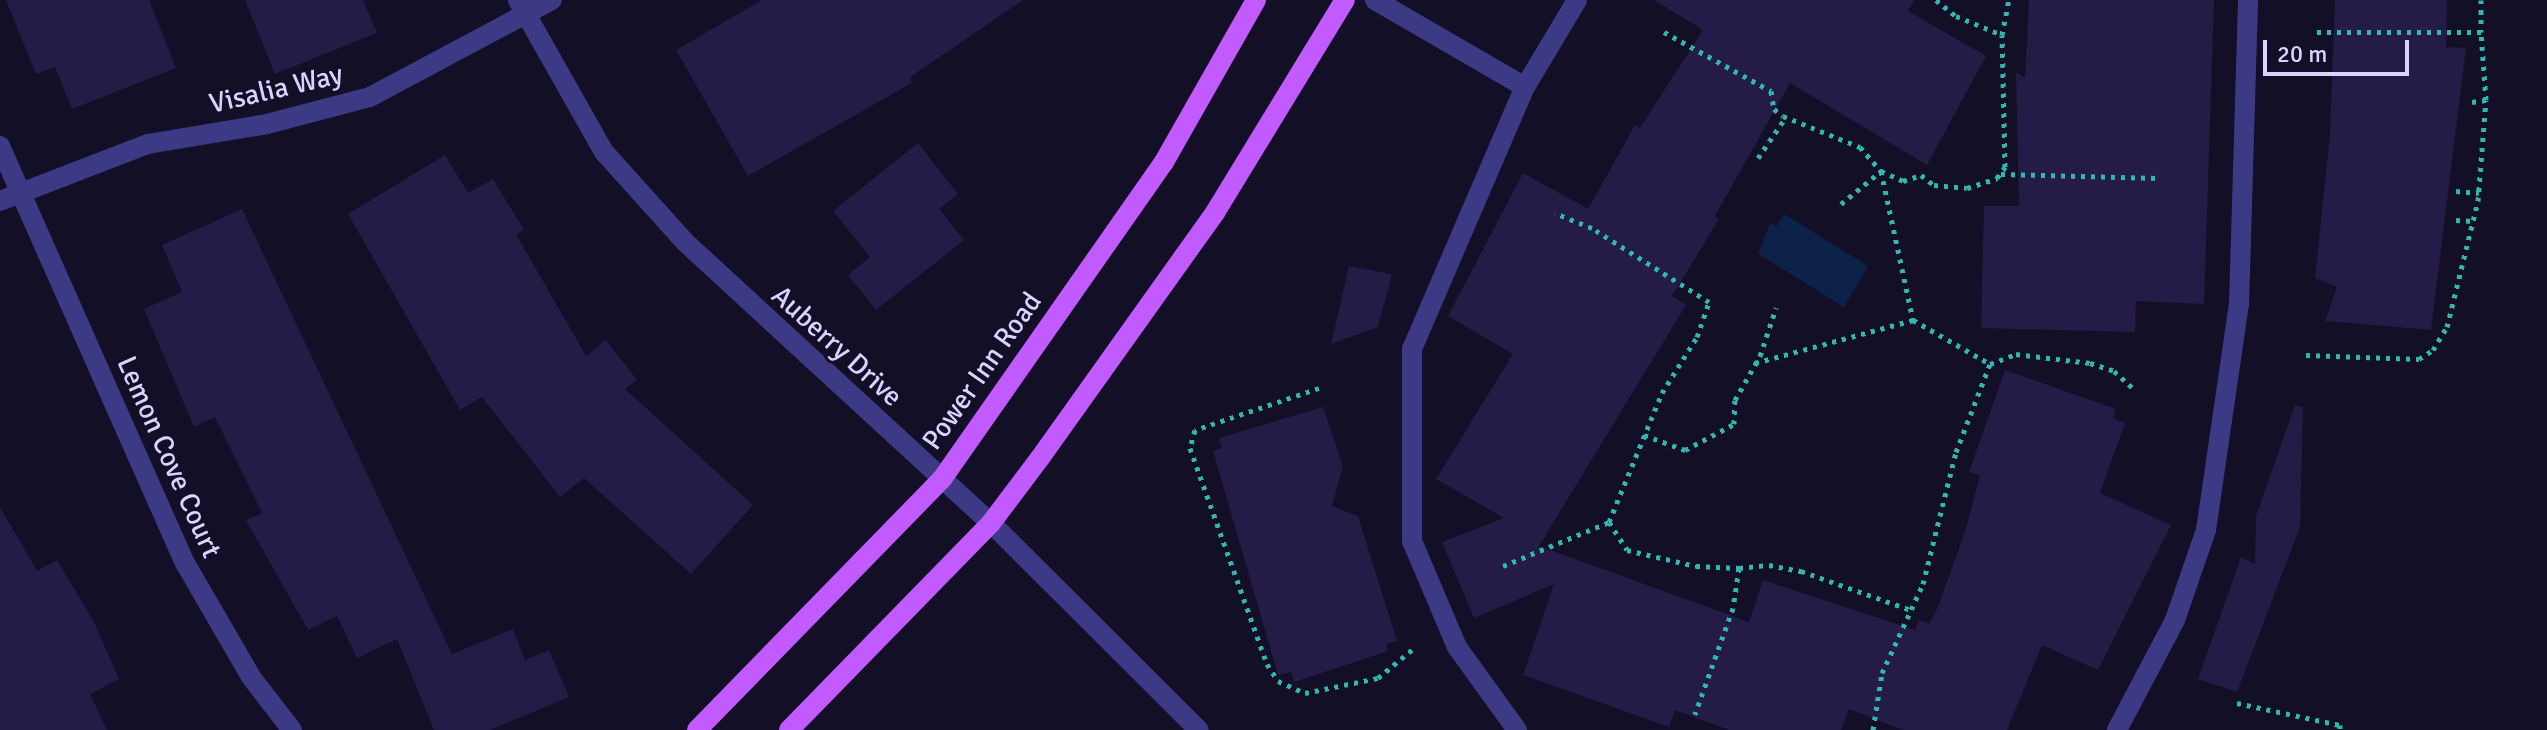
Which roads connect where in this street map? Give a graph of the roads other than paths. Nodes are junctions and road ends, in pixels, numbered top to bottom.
1 (552, 0) edge
2 (1256, 0) edge
3 (1345, 0) edge
4 (1375, 0) edge
5 (1577, 0) edge
6 (2248, 0) edge
7 (521, 7) edge
8 (1525, 87) junction
9 (0, 146) edge
10 (20, 192) junction
11 (0, 201) edge
12 (942, 479) junction
13 (991, 523) junction
14 (292, 730) edge
15 (697, 730) edge
16 (789, 730) edge
17 (1199, 730) edge
18 (1517, 730) edge
19 (2117, 730) edge

1 - 7 street, Visalia Way
2 - 12 main road, Power Inn Road
3 - 13 main road
4 - 8 street
5 - 8 street
6 - 19 street
7 - 10 street, Visalia Way
7 - 12 street, Auberry Drive
8 - 18 street
9 - 10 street, Lemon Cove Court
10 - 11 street, Visalia Way
10 - 14 street, Lemon Cove Court
12 - 13 street, Auberry Drive
12 - 15 main road, Power Inn Road
13 - 16 main road
13 - 17 street, Auberry Drive

